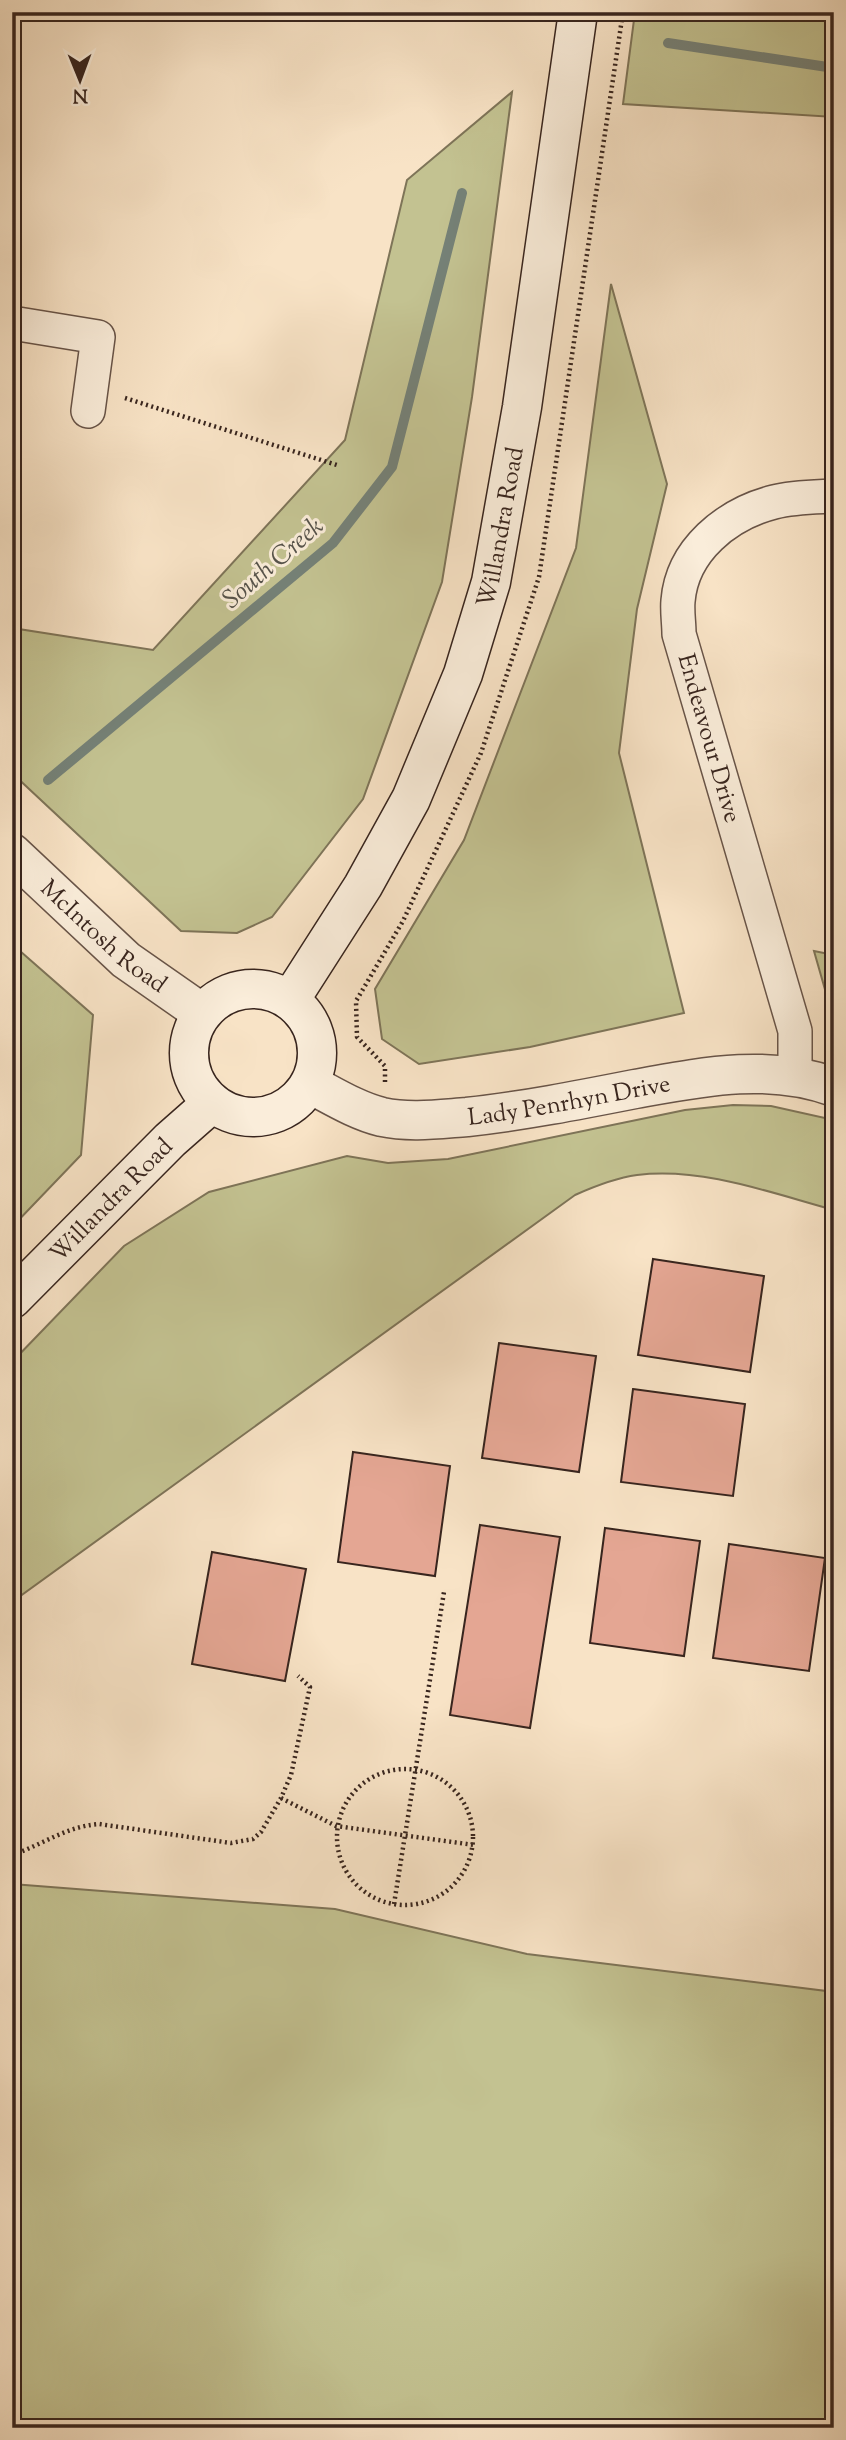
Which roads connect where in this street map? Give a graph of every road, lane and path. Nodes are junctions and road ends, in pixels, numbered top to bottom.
1 (578, 12) edge
2 (12, 323) edge
3 (89, 399) joint
4 (340, 466) dead end
5 (834, 496) edge
6 (12, 853) edge
7 (290, 1000) junction
8 (202, 1013) junction
9 (795, 1076) junction
10 (310, 1084) junction
11 (834, 1087) edge
12 (212, 1103) junction
13 (12, 1299) edge
14 (444, 1591) dead end
15 (298, 1676) dead end
16 (415, 1769) junction
17 (281, 1798) junction
18 (337, 1826) junction
19 (405, 1835) junction
20 (474, 1845) junction
21 (12, 1855) edge
22 (394, 1904) junction

1 - 7 main road, Willandra Road
2 - 3 street
3 - 4 path
5 - 9 street, Endeavour Drive
6 - 8 main road, McIntosh Road
7 - 8 main road
7 - 10 main road
8 - 12 main road
9 - 10 main road, Lady Penrhyn Drive
9 - 11 main road, Lady Penrhyn Drive
10 - 12 main road
12 - 13 main road, Willandra Road
14 - 16 path
15 - 17 path
16 - 18 path
16 - 19 path
16 - 20 path
17 - 18 path
17 - 21 path
18 - 19 path
18 - 22 path
19 - 20 path
19 - 22 path
20 - 22 path

